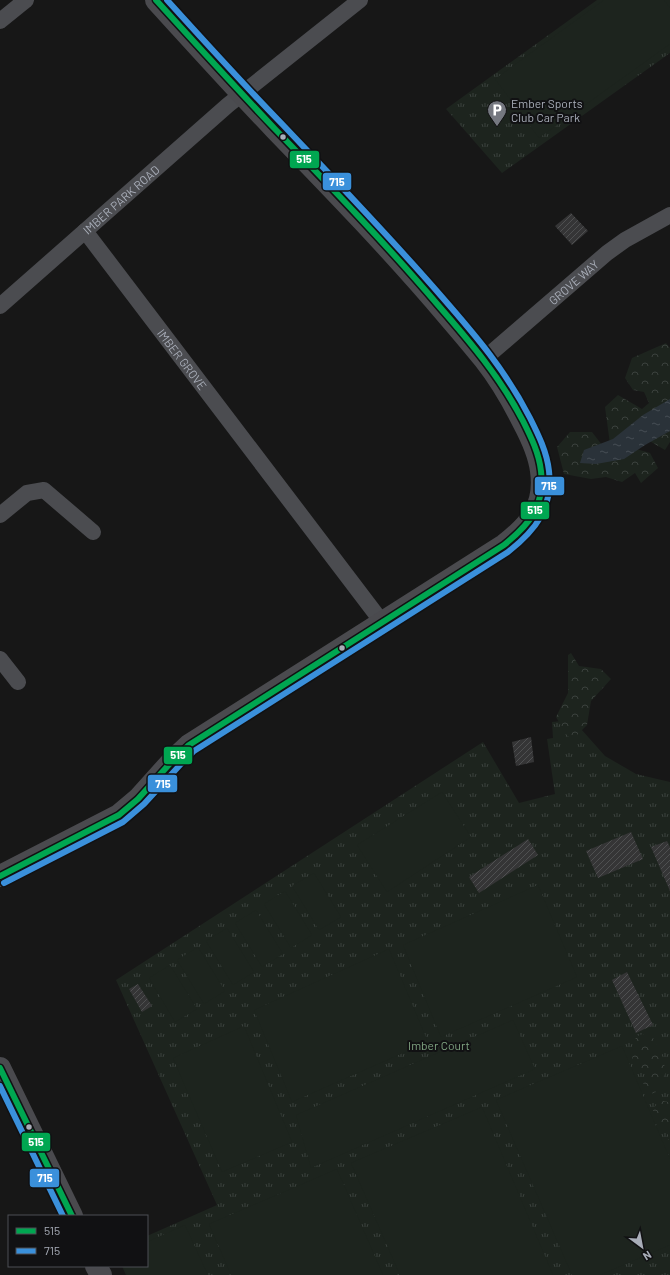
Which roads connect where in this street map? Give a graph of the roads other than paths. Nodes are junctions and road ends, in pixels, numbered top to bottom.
1 (26, 0) edge
2 (156, 0) edge
3 (360, 0) edge
4 (0, 21) edge
5 (241, 94) junction
6 (670, 216) edge
7 (85, 231) junction
8 (0, 306) edge
9 (484, 359) junction
10 (0, 515) edge
11 (93, 532) dead end
12 (382, 622) junction
13 (0, 659) edge
14 (18, 682) dead end
15 (0, 876) edge
16 (0, 1068) edge
17 (72, 1215) edge

1 - 4 street
2 - 5 main road
3 - 5 street, IMBER PARK ROAD
5 - 7 street, IMBER PARK ROAD
5 - 9 main road
6 - 9 street, GROVE WAY
7 - 8 street, IMBER PARK ROAD
7 - 12 street, IMBER GROVE
9 - 12 main road
10 - 11 street
12 - 15 main road
13 - 14 street
16 - 17 main road

